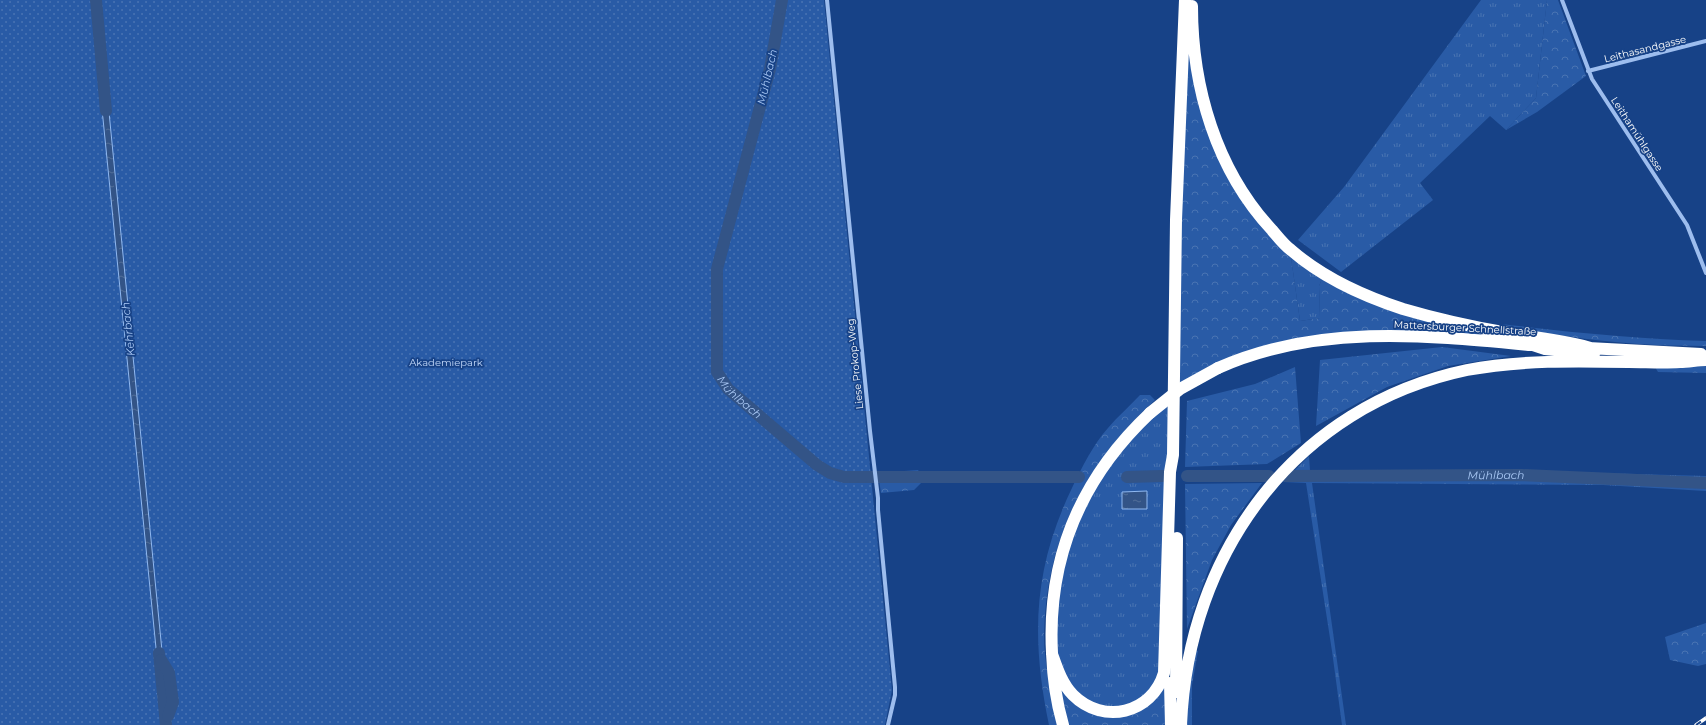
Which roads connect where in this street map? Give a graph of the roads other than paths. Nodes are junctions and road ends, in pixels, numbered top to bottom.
1 (827, 0) edge
2 (1185, 0) edge
3 (1192, 0) edge
4 (1562, 0) edge
5 (1706, 41) edge
6 (1588, 71) junction
7 (1706, 273) edge
8 (1530, 345) junction
9 (1594, 349) junction
10 (1705, 358) edge
11 (1173, 455) junction
12 (1169, 520) junction
13 (1052, 654) junction
14 (888, 725) edge
15 (1064, 725) edge
16 (1170, 725) edge
17 (1177, 725) edge
18 (1181, 725) edge

1 - 14 street, Liese Prokop-Weg
2 - 11 highway
3 - 9 highway
4 - 6 street, Leithamühlgasse
5 - 6 street, Leithasandgasse
6 - 7 street, Leithamühlgasse
8 - 9 highway, Mattersburger Schnellstraße
8 - 10 highway
8 - 13 highway, Mattersburger Schnellstraße, bridge
9 - 10 highway, Mattersburger Schnellstraße
10 - 18 highway
11 - 12 highway
11 - 17 highway
12 - 13 highway
12 - 16 highway
13 - 15 highway, Mattersburger Schnellstraße

